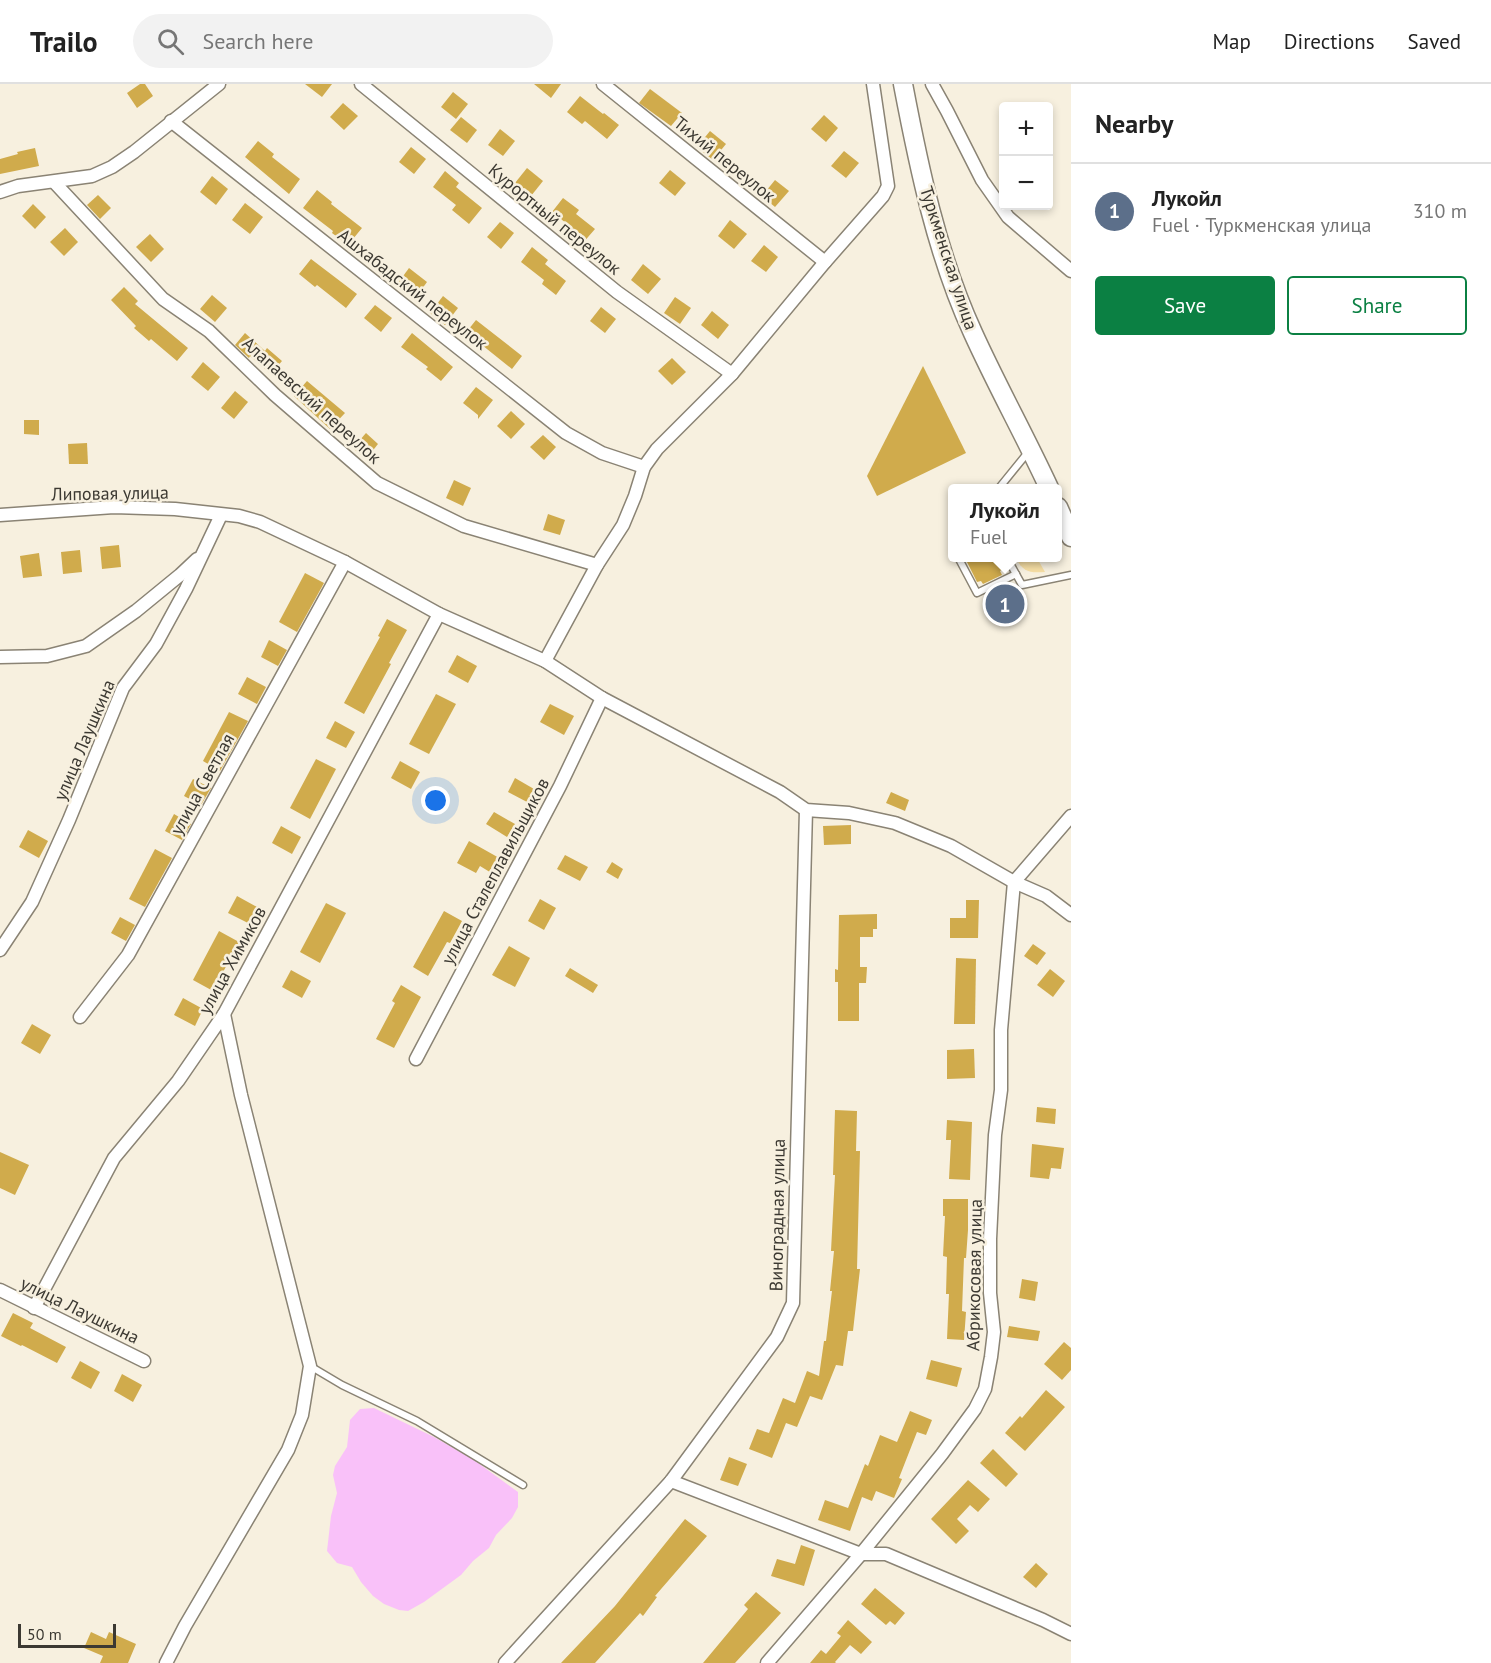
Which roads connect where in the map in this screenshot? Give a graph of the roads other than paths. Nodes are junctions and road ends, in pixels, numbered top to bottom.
1 (219, 84) edge
2 (361, 84) edge
3 (603, 84) edge
4 (873, 84) edge
5 (903, 84) edge
6 (932, 84) edge
7 (171, 121) junction
8 (54, 182) junction
9 (0, 192) edge
10 (825, 262) junction
11 (1071, 271) edge
12 (732, 374) junction
13 (1031, 448) junction
14 (644, 467) junction
15 (1003, 484) edge
16 (1047, 484) edge
17 (221, 514) junction
18 (0, 515) edge
19 (1062, 516) edge
20 (1071, 537) edge
21 (202, 554) junction
22 (345, 562) junction
23 (961, 562) edge
24 (1009, 562) edge
25 (597, 565) junction
26 (1016, 574) junction
27 (1071, 575) edge
28 (439, 614) junction
29 (0, 657) edge
30 (545, 661) junction
31 (602, 698) junction
32 (806, 810) junction
33 (1071, 816) edge
34 (1014, 882) junction
35 (1071, 915) edge
36 (0, 950) edge
37 (224, 1014) junction
38 (80, 1017) dead end
39 (416, 1059) dead end
40 (0, 1290) edge
41 (34, 1308) junction
42 (144, 1361) dead end
43 (310, 1366) junction
44 (671, 1482) junction
45 (523, 1485) dead end
46 (861, 1554) junction
47 (1071, 1634) edge
48 (166, 1663) edge
49 (505, 1663) edge
50 (767, 1663) edge

1 - 7 street
2 - 12 street, Курортный переулок
3 - 10 street, Тихий переулок
4 - 10 street
5 - 13 main road, Туркменская улица
6 - 11 street
7 - 8 street
7 - 14 street, Ашхабадский переулок
8 - 9 street
8 - 25 street, Алапаевский переулок
10 - 12 street
12 - 14 street
13 - 15 lane
13 - 16 main road, Туркменская улица
14 - 25 street
17 - 18 street, Липовая улица
17 - 21 street, улица Лаушкина
17 - 22 street, Липовая улица
19 - 20 main road
21 - 29 street
21 - 36 street, улица Лаушкина
22 - 28 street, Липовая улица
22 - 38 street, улица Светлая
23 - 26 lane
24 - 26 lane
25 - 30 street
26 - 27 lane
28 - 30 street, Липовая улица
28 - 37 street, улица Химиков
30 - 31 street, Липовая улица
31 - 32 street, Липовая улица
31 - 39 street, улица Сталеплавильщиков
32 - 34 street
32 - 44 street, Виноградная улица
33 - 34 street
34 - 35 street
34 - 46 street, Абрикосовая улица
37 - 41 street, улица Химиков
37 - 43 street
40 - 41 street, улица Лаушкина
41 - 42 street, улица Лаушкина
43 - 45 lane
43 - 48 street
44 - 46 street
44 - 49 street, Виноградная улица
46 - 47 street
46 - 50 street, Абрикосовая улица

